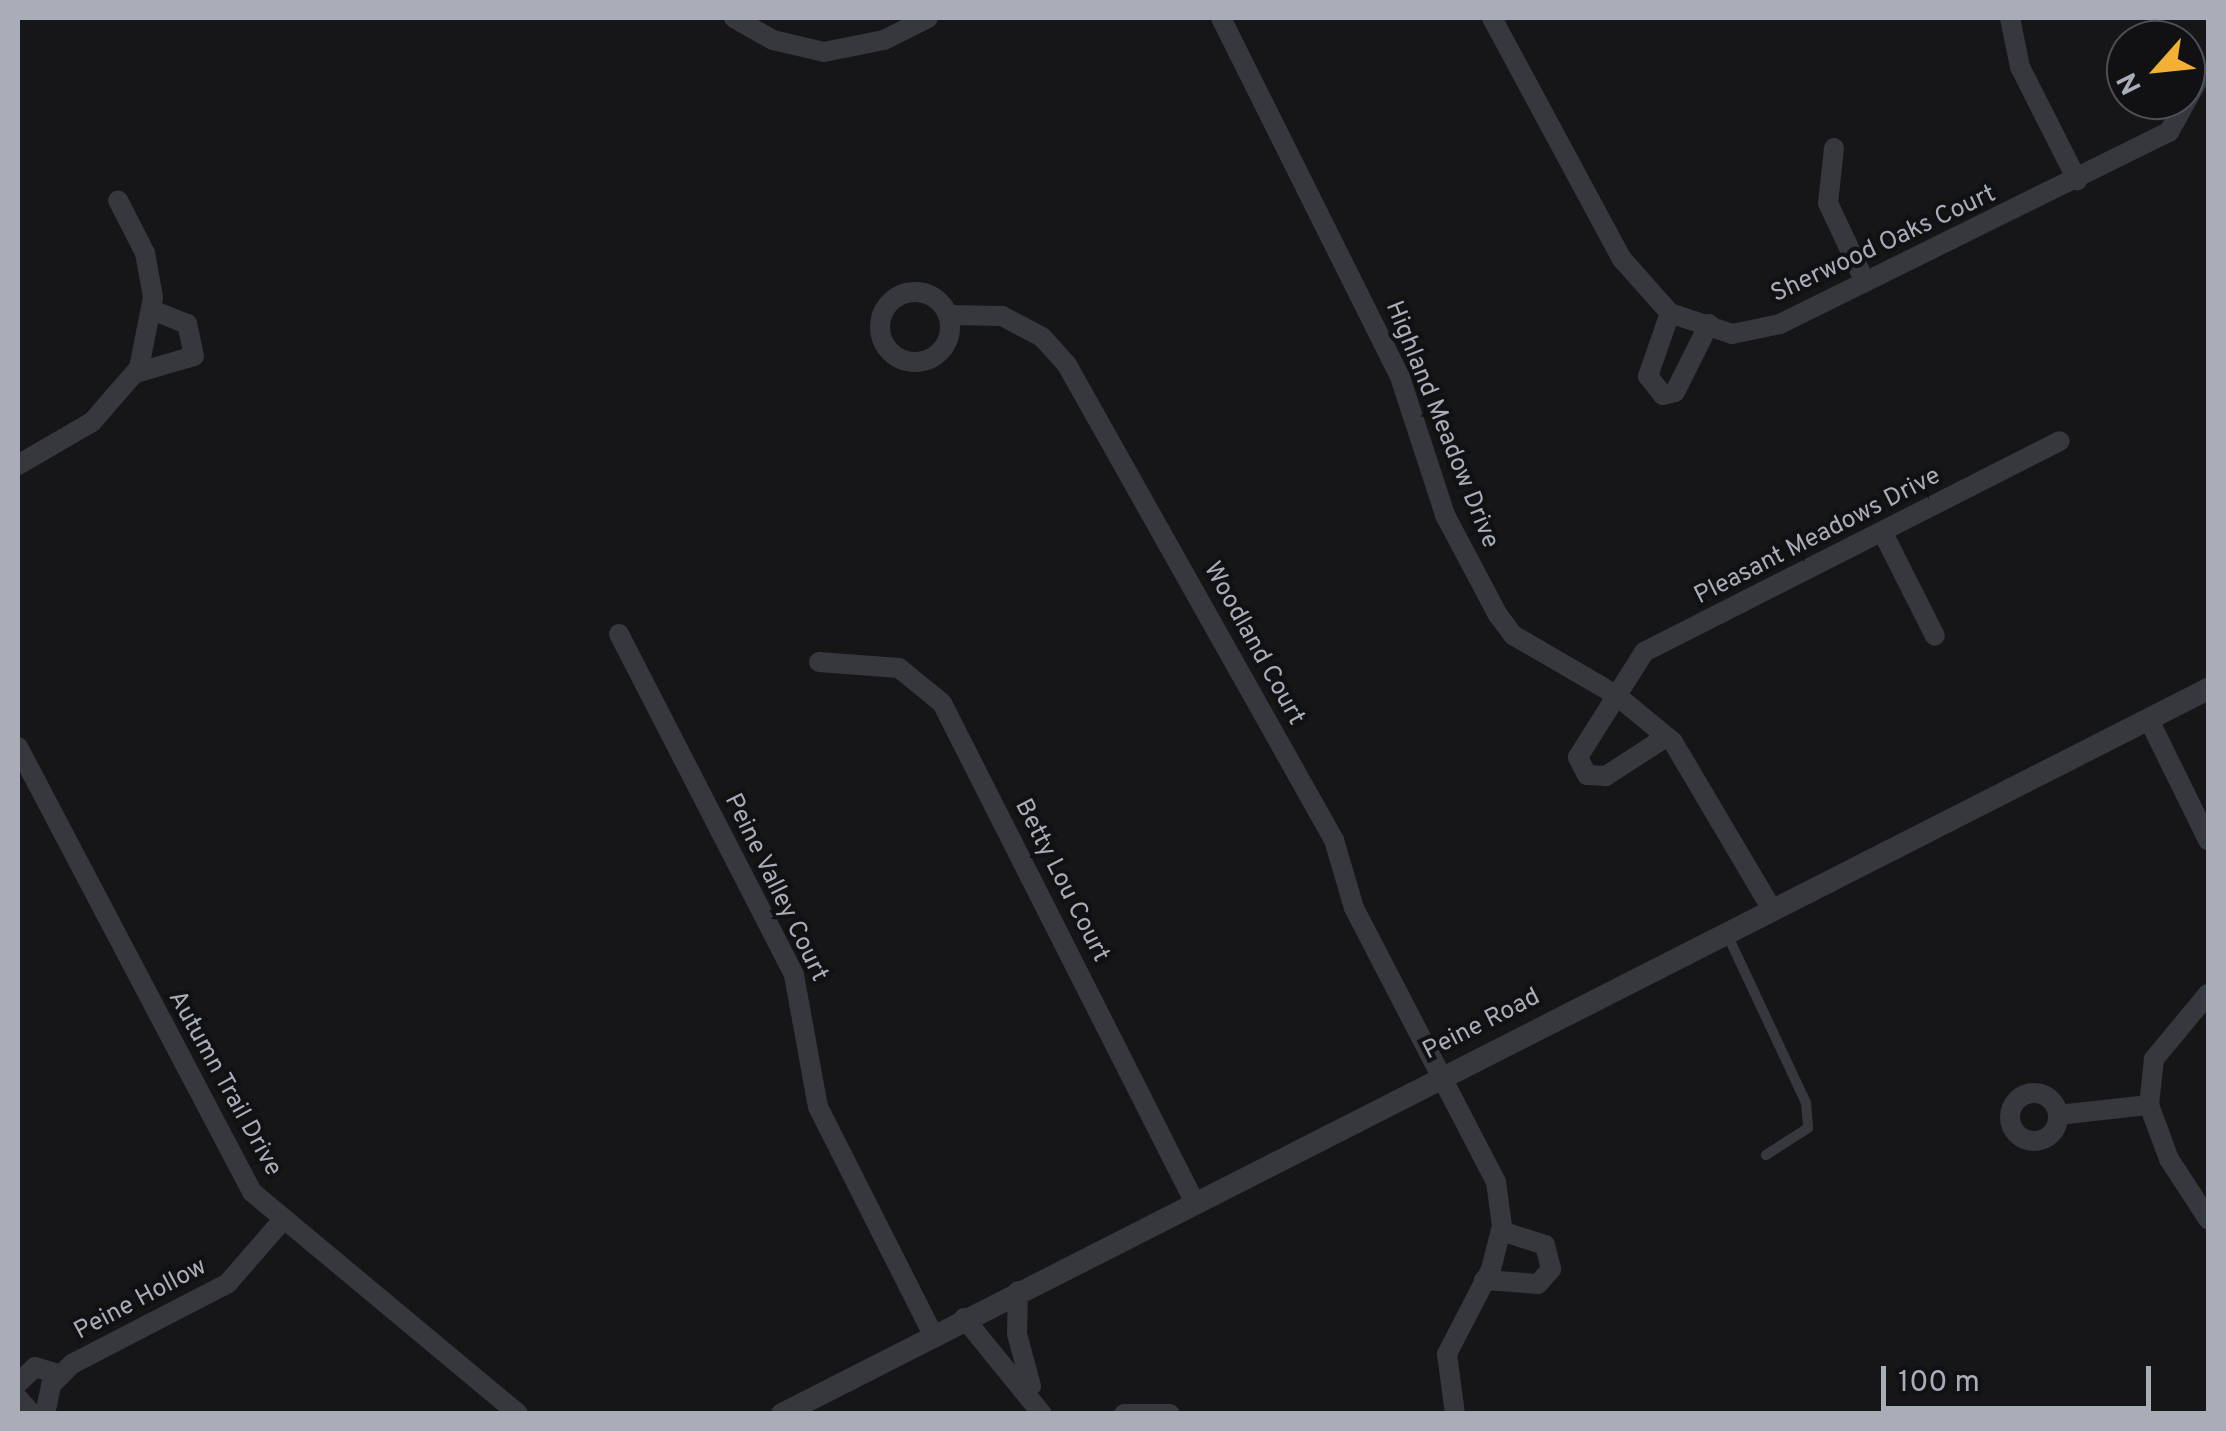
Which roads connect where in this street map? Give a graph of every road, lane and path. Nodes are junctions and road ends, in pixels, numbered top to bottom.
1 (734, 18) edge
2 (928, 18) edge
3 (1221, 18) edge
4 (1492, 18) edge
5 (2010, 18) edge
6 (2176, 120) edge
7 (1834, 148) dead end
8 (2077, 180) junction
9 (118, 200) dead end
10 (1866, 282) junction
11 (152, 310) junction
12 (1670, 313) junction
13 (948, 315) dead end
14 (1709, 324) junction
15 (136, 373) junction
16 (2060, 442) dead end
17 (18, 465) edge
18 (1883, 533) junction
19 (619, 634) dead end
20 (1935, 636) dead end
21 (820, 662) dead end
22 (2208, 689) edge
23 (1616, 695) junction
24 (2148, 720) junction
25 (1666, 737) junction
26 (18, 746) edge
27 (2208, 840) edge
28 (1771, 908) junction
29 (1726, 931) junction
30 (2208, 994) edge
31 (1443, 1076) junction
32 (2150, 1105) junction
33 (2058, 1115) dead end
34 (1766, 1155) dead end
35 (1196, 1203) junction
36 (2208, 1219) edge
37 (281, 1222) junction
38 (1501, 1232) junction
39 (1484, 1280) junction
40 (1018, 1291) junction
41 (964, 1318) junction
42 (933, 1334) junction
43 (60, 1374) junction
44 (18, 1383) edge
45 (18, 1398) edge
46 (1038, 1405) edge
47 (44, 1413) edge
48 (32, 1414) edge
49 (518, 1414) edge
50 (782, 1414) edge
51 (1124, 1414) edge
52 (1170, 1414) edge
53 (1455, 1414) edge

1 - 2 street
3 - 23 street, Highland Meadow Drive
4 - 12 street
5 - 8 street
6 - 8 street, Sherwood Oaks Court
7 - 10 street
8 - 10 street, Sherwood Oaks Court
9 - 11 street
10 - 14 street, Sherwood Oaks Court
11 - 15 street
11 - 15 street
12 - 14 street, Sherwood Oaks Court
12 - 14 street
13 - 31 street, Woodland Court
15 - 17 street
16 - 18 street, Pleasant Meadows Drive
18 - 20 street
18 - 23 street, Pleasant Meadows Drive
19 - 42 street, Peine Valley Court
21 - 35 street, Betty Lou Court
22 - 24 street, Peine Road
23 - 25 street, Highland Meadow Drive
23 - 25 street
24 - 27 street
24 - 28 street, Peine Road
25 - 28 street, Highland Meadow Drive
26 - 37 street, Autumn Trail Drive
28 - 29 street, Peine Road
29 - 31 street, Peine Road
29 - 34 lane
30 - 32 street
31 - 35 street, Peine Road
31 - 38 street, Woodland Court
32 - 33 street
32 - 36 street
35 - 40 street, Peine Road
37 - 43 street, Peine Hollow
37 - 49 street, Autumn Trail Drive
38 - 39 street
38 - 39 street
39 - 53 street
40 - 41 street, Peine Road
40 - 46 street
41 - 42 street, Peine Road
41 - 46 street
42 - 50 street, Peine Road
43 - 44 street, Peine Hollow
43 - 47 street, Peine Hollow
45 - 48 street
51 - 52 street

